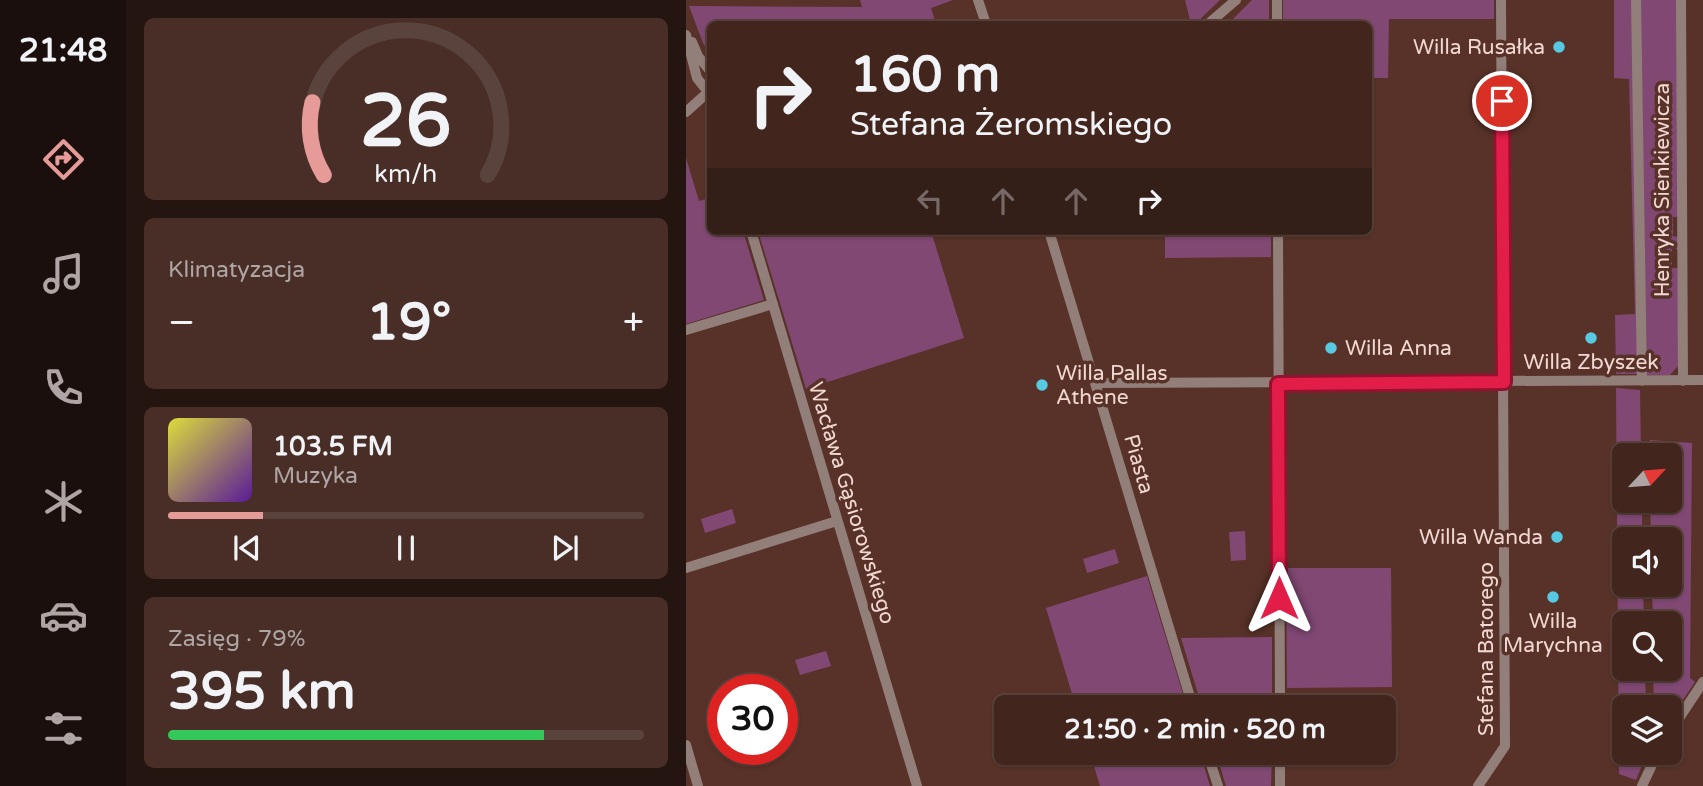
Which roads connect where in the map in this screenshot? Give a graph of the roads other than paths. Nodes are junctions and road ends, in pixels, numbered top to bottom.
1 (978, 0) edge
2 (1236, 0) edge
3 (1277, 0) edge
4 (1500, 0) edge
5 (1636, 0) edge
6 (1681, 0) edge
7 (985, 21) edge
8 (1212, 21) edge
9 (1277, 21) edge
10 (686, 33) edge
11 (707, 67) edge
12 (707, 88) edge
13 (707, 90) edge
14 (686, 112) edge
15 (752, 235) edge
16 (1050, 235) edge
17 (1278, 235) edge
18 (773, 304) junction
19 (686, 330) edge
20 (1703, 380) edge
21 (1642, 381) junction
22 (1683, 381) junction
23 (1504, 382) junction
24 (1095, 383) junction
25 (1278, 384) junction
26 (837, 521) junction
27 (686, 568) edge
28 (1703, 682) edge
29 (1189, 695) edge
30 (1280, 695) edge
31 (1682, 714) edge
32 (686, 745) edge
33 (1211, 765) edge
34 (1280, 765) edge
35 (1652, 765) edge
36 (698, 786) edge
37 (917, 786) edge
38 (1217, 786) edge
39 (1280, 786) edge
40 (1478, 786) edge
41 (1642, 786) edge

1 - 7 street
2 - 8 street
3 - 9 street
4 - 23 street, Stefana Batorego
5 - 21 street
6 - 22 street, Henryka Sienkiewicza
10 - 11 street
10 - 12 street
13 - 14 street
15 - 18 street, Wacława Gąsiorowskiego
16 - 24 street, Piasta
17 - 25 street
18 - 19 street
18 - 26 street, Wacława Gąsiorowskiego
20 - 22 street
21 - 22 street
21 - 23 street
23 - 25 street
23 - 40 street, Stefana Batorego
24 - 25 street
24 - 29 street, Piasta
25 - 30 street
26 - 27 street
26 - 37 street, Wacława Gąsiorowskiego
28 - 31 street
32 - 36 street
33 - 38 street
34 - 39 street
35 - 41 street

